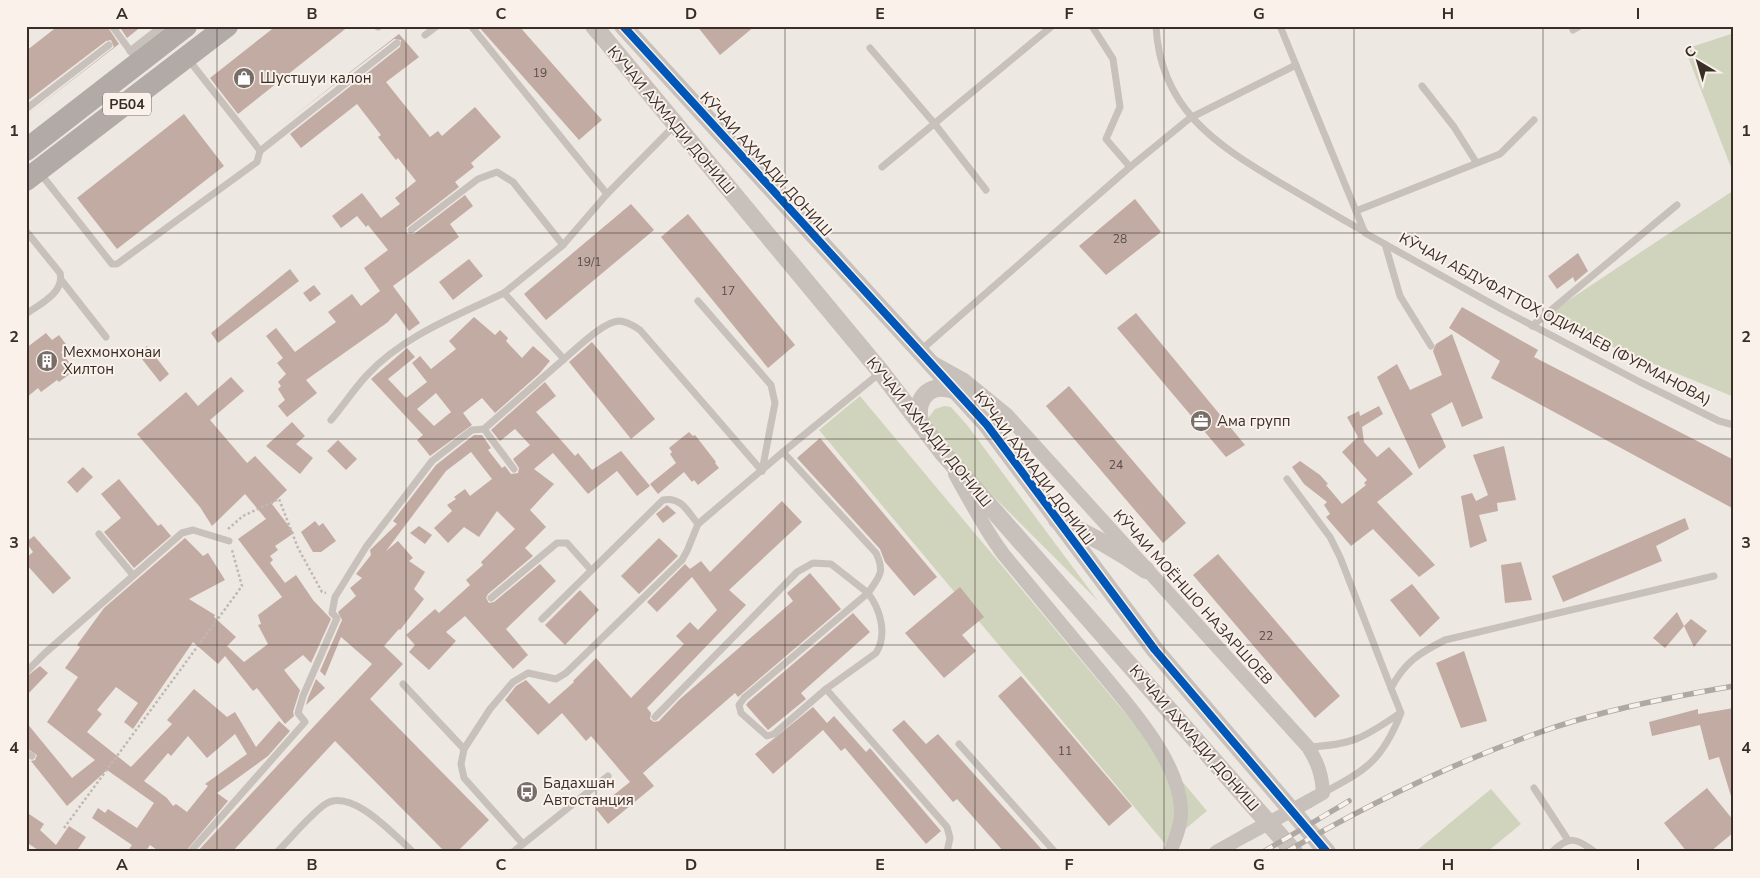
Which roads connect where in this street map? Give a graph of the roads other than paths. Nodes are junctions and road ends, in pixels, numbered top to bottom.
1 (112, 26) edge
2 (162, 26) edge
3 (186, 26) edge
4 (227, 26) edge
5 (436, 26) edge
6 (471, 26) edge
7 (594, 26) edge
8 (623, 26) edge
9 (1052, 26) edge
10 (1092, 26) edge
11 (1156, 26) edge
12 (1280, 26) edge
13 (425, 35) dead end
14 (397, 43) dead end
15 (110, 45) dead end
16 (870, 48) dead end
17 (135, 57) junction
18 (187, 58) junction
19 (1296, 65) junction
20 (1422, 86) dead end
21 (26, 110) edge
22 (1190, 118) junction
23 (1534, 120) dead end
24 (934, 123) junction
25 (676, 125) junction
26 (26, 150) edge
27 (260, 151) junction
28 (1476, 162) junction
29 (882, 167) dead end
30 (1130, 167) junction
31 (32, 176) edge
32 (986, 190) dead end
33 (607, 194) junction
34 (1678, 205) dead end
35 (1356, 211) junction
36 (411, 230) dead end
37 (1365, 233) junction
38 (27, 234) edge
39 (1385, 244) junction
40 (562, 245) junction
41 (62, 280) junction
42 (504, 293) junction
43 (698, 301) dead end
44 (26, 314) edge
45 (1532, 326) junction
46 (106, 337) dead end
47 (1431, 346) dead end
48 (921, 355) junction
49 (564, 359) junction
50 (881, 372) junction
51 (957, 391) junction
52 (331, 420) dead end
53 (920, 422) junction
54 (1734, 426) edge
55 (484, 429) junction
56 (783, 452) junction
57 (943, 453) junction
58 (514, 470) dead end
59 (762, 471) junction
60 (1287, 479) dead end
61 (1057, 520) junction
62 (698, 524) junction
63 (99, 534) dead end
64 (229, 541) road end
65 (591, 570) junction
66 (1146, 570) junction
67 (133, 574) junction
68 (1714, 576) dead end
69 (868, 593) junction
70 (491, 598) dead end
71 (542, 619) dead end
72 (26, 672) edge
73 (403, 684) dead end
74 (1391, 688) junction
75 (826, 689) junction
76 (1400, 713) junction
77 (655, 717) dead end
78 (959, 744) dead end
79 (1308, 747) junction
80 (464, 749) junction
81 (608, 776) dead end
82 (1534, 788) dead end
83 (1323, 793) junction
84 (1568, 840) junction
85 (523, 844) junction
86 (190, 852) edge
87 (278, 852) edge
88 (413, 852) edge
89 (513, 852) edge
90 (947, 852) edge
91 (1056, 852) edge
92 (1170, 852) edge
93 (1216, 852) edge
94 (1294, 852) edge
95 (1327, 852) edge
96 (1552, 852) edge
97 (1595, 852) edge

1 - 17 lane
2 - 17 lane
3 - 17 highway, РБ04
4 - 18 highway, РБ04
5 - 13 lane
6 - 33 lane
7 - 25 street, КУЧАИ АХМАДИ ДОНИШ
8 - 48 street, КӮЧАИ АҲМАДИ ДОНИШ
9 - 24 lane
10 - 30 lane
11 - 22 lane, КӮЧАИ АБДУФАТТОҲ ОДИНАЕВ (ФУРМАНОВА)
12 - 19 lane
14 - 27 lane
15 - 21 lane
16 - 24 lane
17 - 26 highway, РБ04
18 - 27 lane
18 - 31 highway, РБ04
19 - 22 lane
19 - 35 lane
20 - 28 lane
22 - 30 lane
22 - 37 lane, КӮЧАИ АБДУФАТТОҲ ОДИНАЕВ (ФУРМАНОВА)
23 - 28 lane
24 - 29 lane
24 - 32 lane
25 - 33 lane
25 - 50 street, КУЧАИ АХМАДИ ДОНИШ
27 - 31 lane
28 - 35 lane
30 - 48 lane
33 - 40 lane
34 - 45 lane
35 - 37 lane
36 - 40 lane
37 - 39 lane, КӮЧАИ АБДУФАТТОҲ ОДИНАЕВ (ФУРМАНОВА)
38 - 41 lane
39 - 45 lane, КӮЧАИ АБДУФАТТОҲ ОДИНАЕВ (ФУРМАНОВА)
39 - 47 lane
40 - 42 lane
41 - 44 lane
41 - 46 lane
42 - 49 lane
42 - 52 lane
43 - 59 lane
45 - 54 lane, КӮЧАИ АБДУФАТТОҲ ОДИНАЕВ (ФУРМАНОВА)
48 - 51 street, КӮЧАИ АҲМАДИ ДОНИШ
48 - 66 street, КӮЧАИ МОЁНШО НАЗАРШОЕВ
49 - 55 lane
49 - 59 lane
50 - 53 street, КУЧАИ АХМАДИ ДОНИШ
50 - 56 lane
51 - 53 street
51 - 61 street, КӮЧАИ АҲМАДИ ДОНИШ
53 - 57 street, КУЧАИ АХМАДИ ДОНИШ
55 - 58 lane
55 - 86 lane
56 - 59 lane
56 - 69 lane
57 - 92 street
57 - 94 street, КУЧАИ АХМАДИ ДОНИШ
59 - 62 lane
60 - 74 lane
61 - 66 street
61 - 95 street, КӮЧАИ АҲМАДИ ДОНИШ
62 - 65 lane
62 - 80 lane
63 - 67 lane
64 - 67 lane
65 - 70 lane
65 - 71 lane
66 - 79 street, КӮЧАИ МОЁНШО НАЗАРШОЕВ
67 - 72 lane
68 - 74 lane
69 - 75 lane
69 - 75 lane
69 - 77 lane
73 - 80 lane
74 - 76 lane
75 - 90 lane
76 - 79 lane
76 - 83 lane
78 - 91 lane
79 - 83 street, КӮЧАИ МОЁНШО НАЗАРШОЕВ
80 - 85 lane
81 - 85 lane
82 - 84 lane
83 - 93 street, bridge
84 - 96 lane
84 - 97 lane
85 - 89 lane
87 - 88 lane

